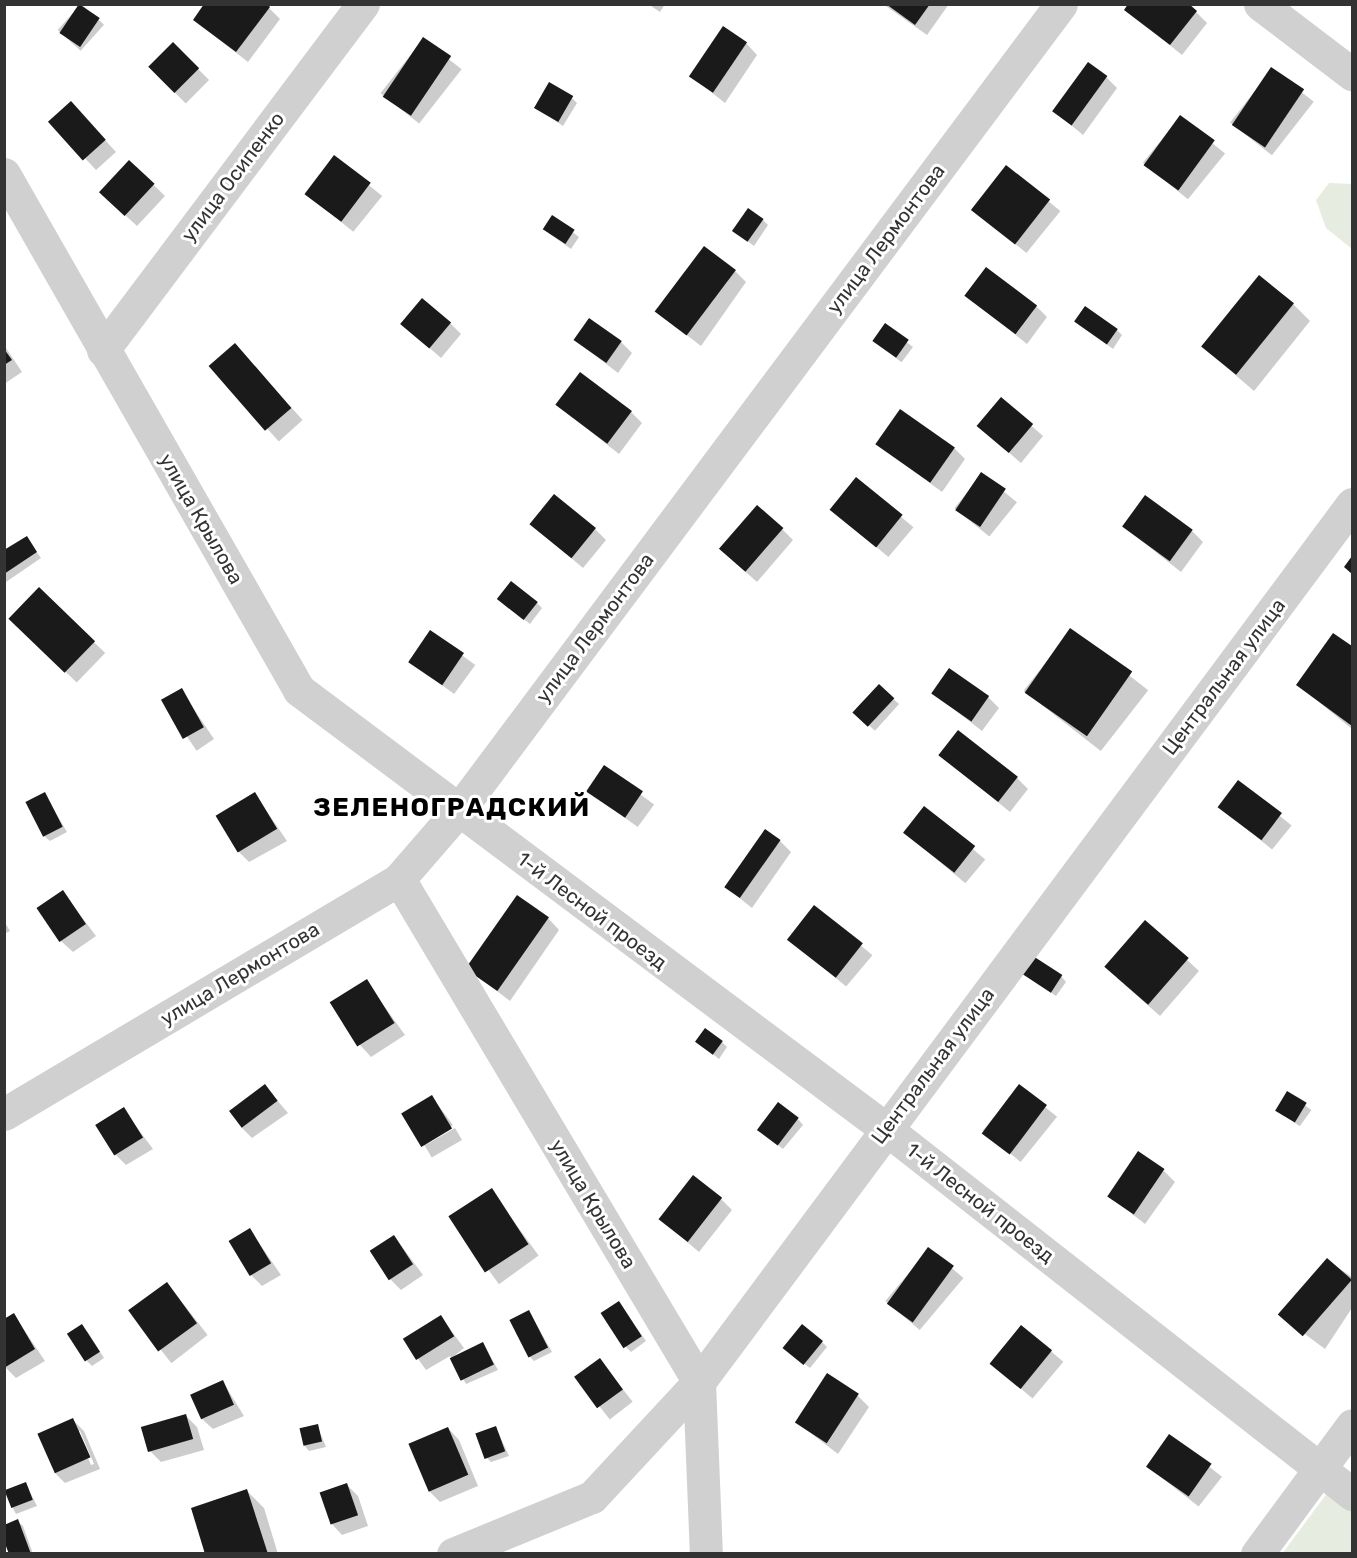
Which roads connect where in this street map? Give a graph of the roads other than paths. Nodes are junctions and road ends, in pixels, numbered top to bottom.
1 (363, 4) edge
2 (1061, 4) edge
3 (1260, 4) edge
4 (1353, 74) edge
5 (8, 188) edge
6 (103, 350) junction
7 (1353, 504) edge
8 (458, 811) junction
9 (399, 879) junction
10 (4, 1114) edge
11 (886, 1129) junction
12 (699, 1382) junction
13 (1353, 1425) edge
14 (1320, 1470) junction
15 (1353, 1494) edge
16 (453, 1554) edge
17 (706, 1554) edge
18 (1257, 1554) edge

1 - 6 street, улица Осипенко
2 - 8 street, улица Лермонтова
3 - 4 street
5 - 6 street, улица Крылова
6 - 8 street, улица Крылова
7 - 11 street, Центральная улица
8 - 9 street, улица Лермонтова
8 - 11 street, 1-й Лесной проезд
9 - 10 street, улица Лермонтова
9 - 12 street, улица Крылова
11 - 12 street, Центральная улица
11 - 14 street, 1-й Лесной проезд
12 - 16 street, Центральная улица
12 - 17 street, улица Крылова
13 - 14 street
14 - 15 street, 1-й Лесной проезд
14 - 18 street

